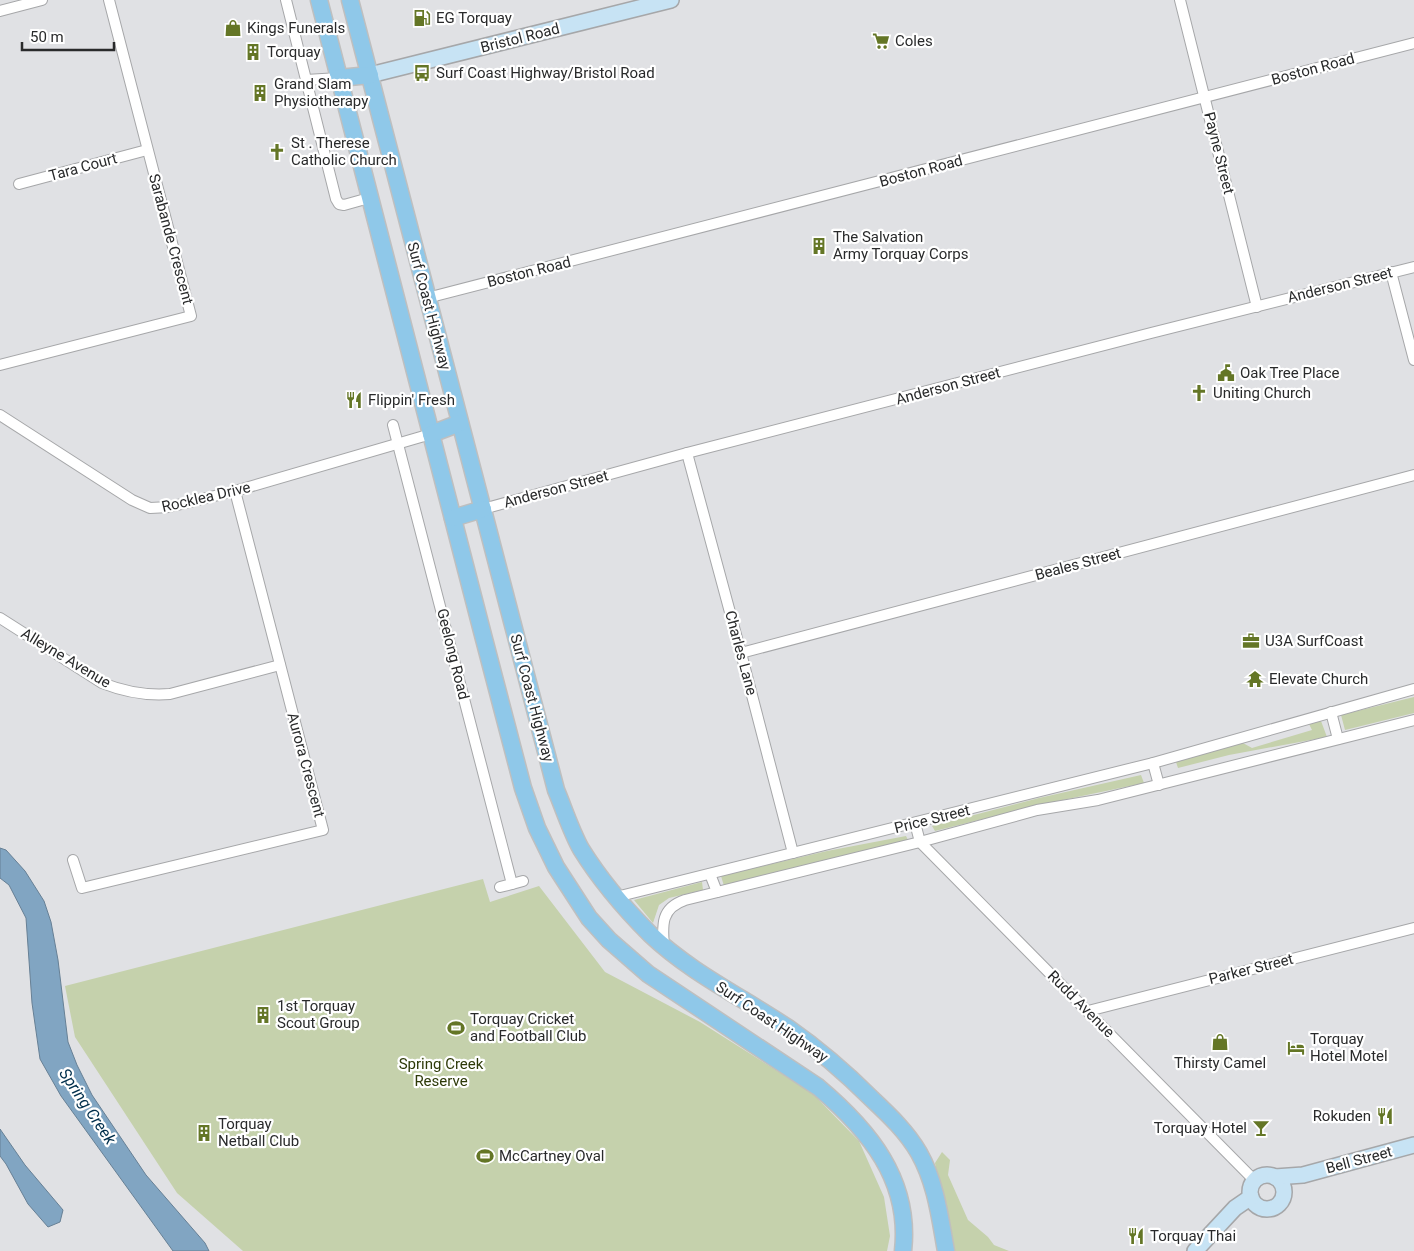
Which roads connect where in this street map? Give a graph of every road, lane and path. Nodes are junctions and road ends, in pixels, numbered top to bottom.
1 (42, 0) edge
2 (109, 0) edge
3 (286, 0) edge
4 (319, 0) edge
5 (350, 0) edge
6 (671, 0) edge
7 (1180, 0) edge
8 (0, 11) edge
9 (1414, 43) edge
10 (370, 75) junction
11 (339, 78) junction
12 (306, 80) junction
13 (1205, 97) junction
14 (147, 150) junction
15 (18, 184) dead end
16 (369, 198) junction
17 (1414, 267) edge
18 (1391, 272) junction
19 (427, 298) junction
20 (1257, 307) junction
21 (1414, 360) edge
22 (0, 364) edge
23 (0, 416) edge
24 (460, 423) junction
25 (393, 425) dead end
26 (431, 434) junction
27 (398, 445) junction
28 (687, 453) junction
29 (1414, 475) edge
30 (235, 491) junction
31 (483, 509) junction
32 (453, 518) junction
33 (0, 618) edge
34 (741, 653) junction
35 (280, 665) junction
36 (1414, 690) edge
37 (1331, 712) junction
38 (1414, 720) edge
39 (1338, 739) junction
40 (1153, 762) junction
41 (1159, 785) junction
42 (915, 823) junction
43 (920, 842) junction
44 (793, 854) junction
45 (73, 860) dead end
46 (710, 874) junction
47 (523, 881) dead end
48 (512, 884) junction
49 (500, 887) dead end
50 (717, 892) junction
51 (616, 897) junction
52 (1414, 928) edge
53 (664, 946) junction
54 (1088, 1011) junction
55 (1414, 1144) edge
56 (1303, 1175) junction
57 (1274, 1177) junction
58 (1255, 1181) junction
59 (1251, 1198) junction
60 (1283, 1200) junction
61 (903, 1251) edge
62 (946, 1251) edge
63 (1195, 1251) edge

1 - 8 street
2 - 14 street, Sarabande Crescent
3 - 12 street
4 - 11 main road, Surf Coast Highway
5 - 10 main road, Surf Coast Highway
6 - 10 street, Bristol Road
7 - 13 street, Payne Street
9 - 13 street, Boston Road
10 - 11 main road
10 - 19 main road, Surf Coast Highway
11 - 12 street
11 - 16 main road, Surf Coast Highway
12 - 16 street
13 - 19 street, Boston Road
13 - 20 street, Payne Street
14 - 15 street, Tara Court
14 - 22 street, Sarabande Crescent
16 - 26 main road, Surf Coast Highway
17 - 18 street, Anderson Street
18 - 20 street, Anderson Street
18 - 21 street
19 - 24 main road, Surf Coast Highway
20 - 28 street, Anderson Street
23 - 30 street, Rocklea Drive
24 - 26 main road
24 - 31 main road, Surf Coast Highway
25 - 27 street, Geelong Road
26 - 27 street, Rocklea Drive
26 - 32 main road, Surf Coast Highway
27 - 30 street, Rocklea Drive
27 - 48 street, Geelong Road
28 - 31 street, Anderson Street
28 - 34 street, Charles Lane
29 - 34 street, Beales Street
30 - 35 street, Aurora Crescent
31 - 32 main road
31 - 51 main road, Surf Coast Highway
32 - 61 main road, Surf Coast Highway
33 - 35 street, Alleyne Avenue
34 - 44 street, Charles Lane
35 - 45 street, Aurora Crescent
36 - 37 street, Price Street
37 - 39 street
37 - 40 street, Price Street
38 - 39 street, Price Street
39 - 41 street, Price Street
40 - 41 street
40 - 42 street, Price Street
41 - 43 street, Price Street
42 - 43 street
42 - 44 street, Price Street
43 - 50 street, Price Street
43 - 54 street, Rudd Avenue
44 - 46 street, Price Street
46 - 50 street
46 - 51 street, Price Street
47 - 48 street
48 - 49 street
50 - 53 street, Price Street
51 - 53 main road, Surf Coast Highway
52 - 54 street, Parker Street
53 - 62 main road, Surf Coast Highway
54 - 58 street, Rudd Avenue
55 - 56 street, Bell Street
56 - 57 street, Bell Street
56 - 60 street
57 - 58 street, Bell Street
57 - 60 street
58 - 59 street
59 - 60 street
59 - 63 street

